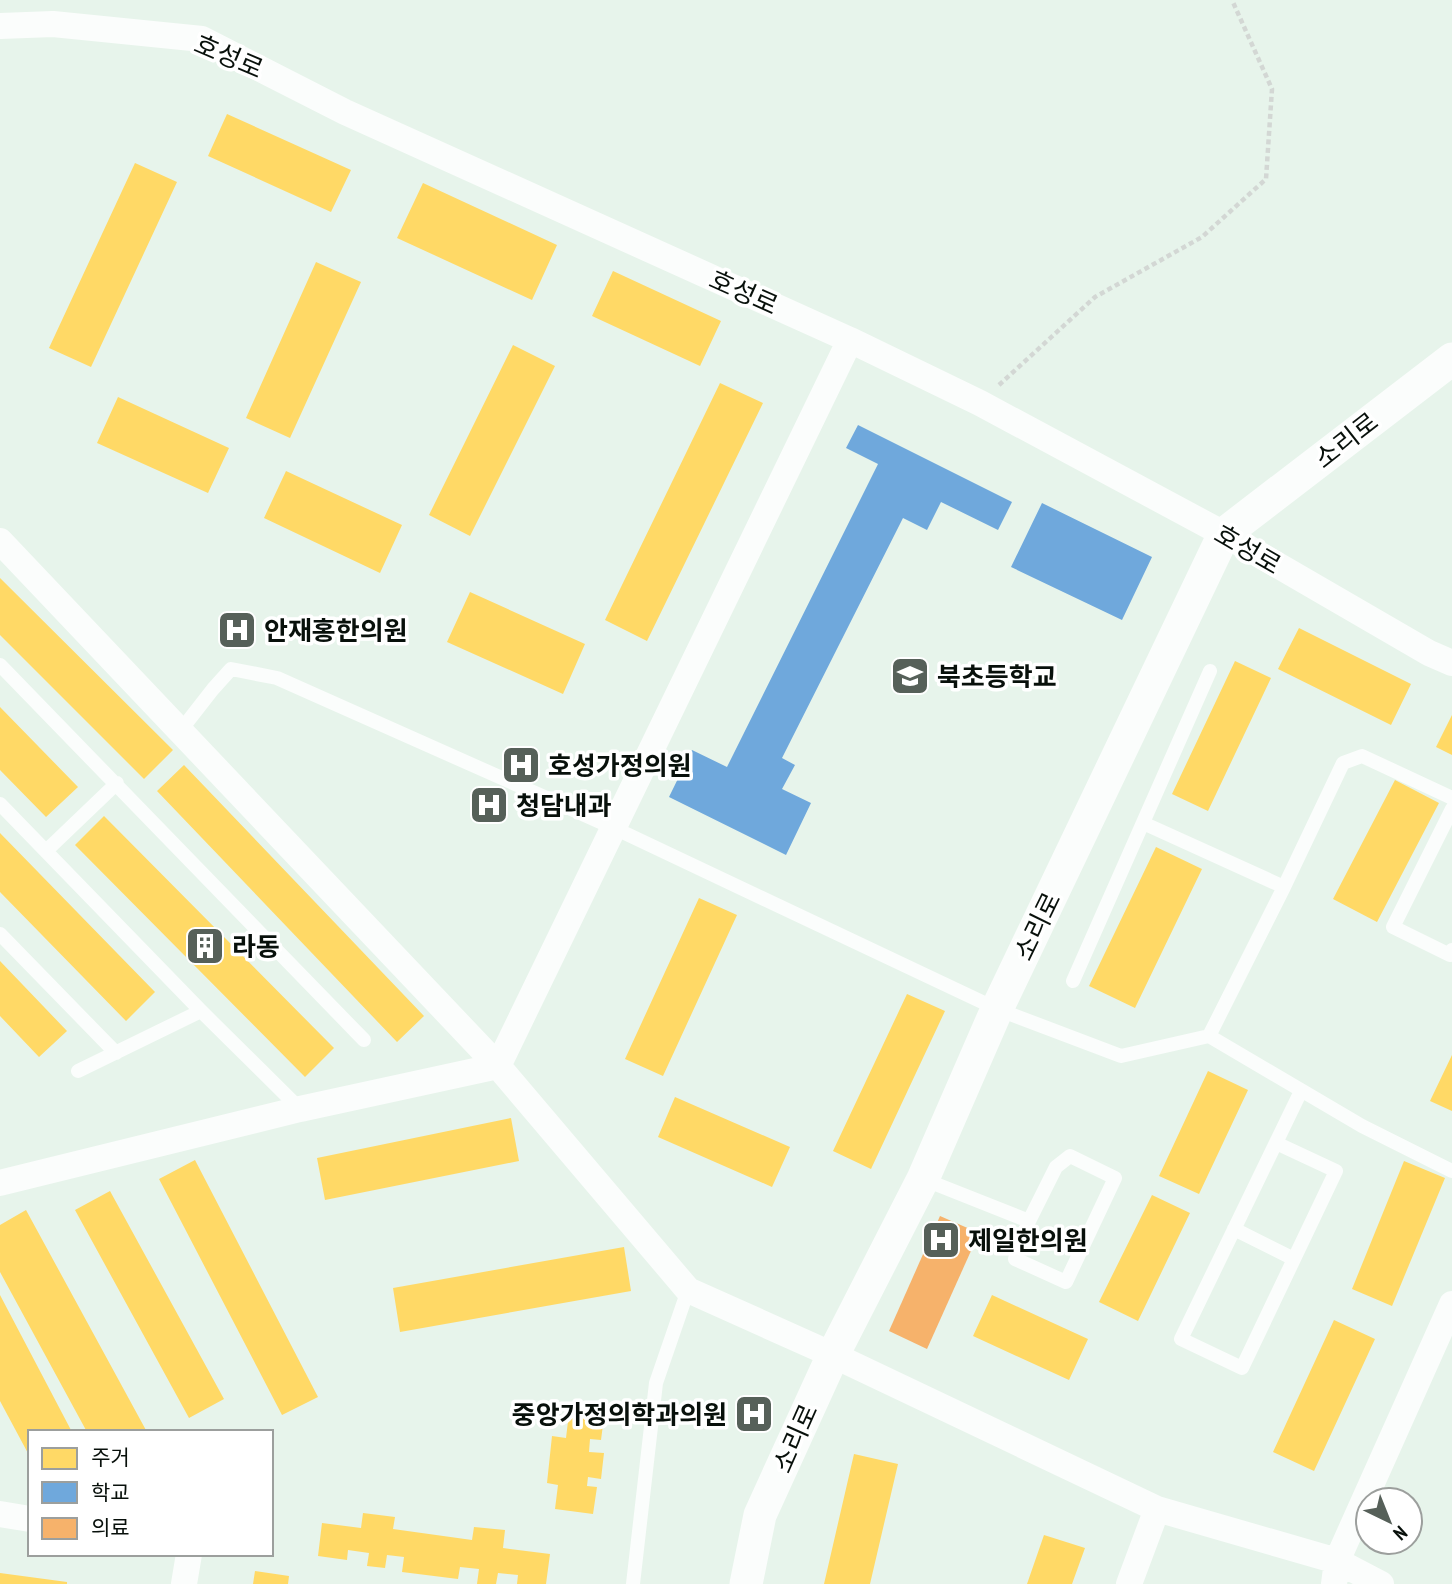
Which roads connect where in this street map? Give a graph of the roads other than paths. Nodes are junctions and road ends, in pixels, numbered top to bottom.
1 (0, 26) edge
2 (850, 340) junction
3 (1452, 359) edge
4 (1224, 534) junction
5 (0, 541) edge
6 (1452, 663) edge
7 (0, 665) edge
8 (1210, 671) dead end
9 (181, 730) junction
10 (117, 783) junction
11 (1452, 798) edge
12 (0, 804) edge
13 (1452, 809) edge
14 (1143, 823) junction
15 (614, 828) junction
16 (46, 851) junction
17 (1284, 887) junction
18 (0, 934) edge
19 (1452, 950) edge
20 (1073, 981) dead end
21 (997, 1009) junction
22 (201, 1011) junction
23 (1209, 1036) junction
24 (364, 1040) dead end
25 (116, 1053) junction
26 (498, 1066) junction
27 (78, 1072) dead end
28 (1301, 1091) junction
29 (300, 1109) junction
30 (1276, 1143) junction
31 (1452, 1171) edge
32 (923, 1179) junction
33 (0, 1183) edge
34 (1029, 1221) junction
35 (1234, 1229) junction
36 (1294, 1259) junction
37 (688, 1290) junction
38 (1452, 1304) edge
39 (833, 1355) junction
40 (1157, 1509) junction
41 (0, 1514) edge
42 (28, 1519) edge
43 (189, 1556) edge
44 (1336, 1573) edge
45 (184, 1584) edge
46 (633, 1584) edge
47 (746, 1584) edge
48 (1129, 1584) edge
49 (1381, 1584) edge

1 - 2 street, 호성로
2 - 4 street, 호성로
2 - 15 street
3 - 4 street, 소리로
4 - 6 street, 호성로
4 - 21 street, 소리로
5 - 9 street
7 - 10 lane
8 - 14 lane
9 - 15 lane
9 - 26 street
10 - 16 lane
10 - 24 lane
11 - 17 lane
12 - 16 lane
13 - 19 lane
14 - 17 lane
14 - 20 lane
15 - 21 lane
15 - 26 street
16 - 22 lane
17 - 23 lane
18 - 25 lane
21 - 23 lane
21 - 32 street, 소리로
22 - 25 lane
22 - 29 lane
23 - 28 lane
25 - 27 lane
26 - 29 street
26 - 37 street
28 - 30 lane
28 - 31 lane
29 - 33 street
30 - 35 lane
30 - 36 lane
32 - 34 lane
32 - 39 street, 소리로
34 - 34 lane
35 - 36 lane
35 - 36 lane
37 - 39 street
37 - 46 lane
38 - 44 street
39 - 40 street
39 - 47 street, 소리로
40 - 44 street
40 - 48 street
41 - 42 street
43 - 45 street
44 - 49 street

